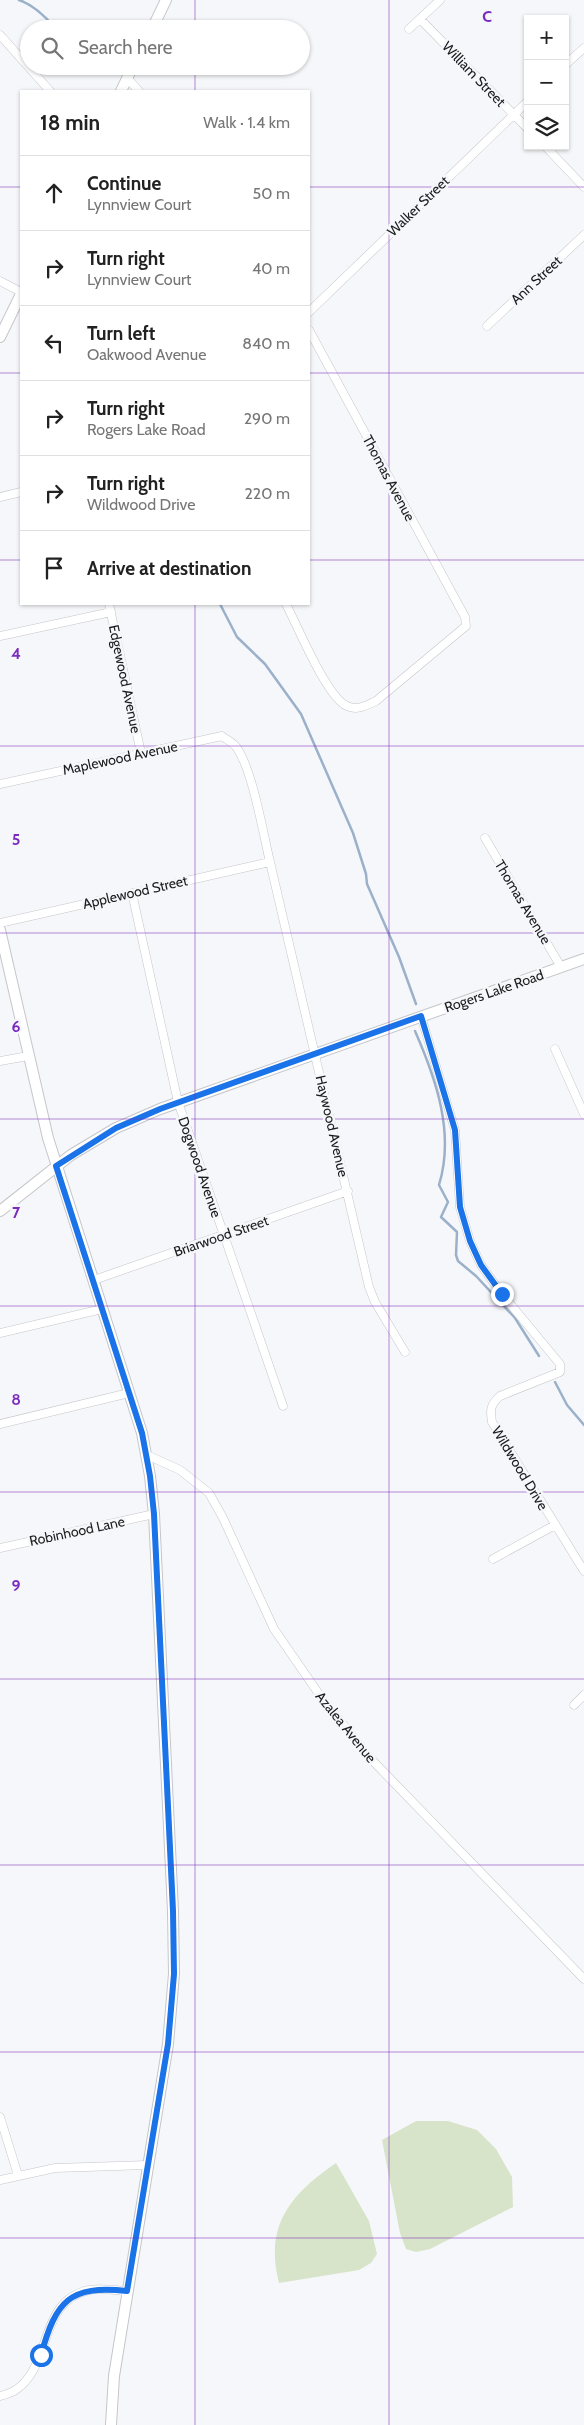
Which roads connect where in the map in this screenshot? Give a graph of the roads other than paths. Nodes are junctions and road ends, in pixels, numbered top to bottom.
1 (166, 0) edge
2 (440, 0) edge
3 (420, 19) junction
4 (156, 20) edge
5 (409, 29) dead end
6 (0, 35) edge
7 (584, 48) edge
8 (20, 57) edge
9 (569, 61) edge
10 (36, 75) edge
11 (128, 75) edge
12 (127, 78) junction
13 (49, 90) edge
14 (121, 90) edge
15 (138, 90) edge
16 (524, 105) edge
17 (514, 114) junction
18 (524, 125) edge
19 (549, 150) edge
20 (584, 187) edge
21 (584, 235) edge
22 (0, 281) edge
23 (20, 292) edge
24 (20, 295) edge
25 (310, 311) edge
26 (487, 326) dead end
27 (310, 332) edge
28 (0, 337) edge
29 (20, 492) edge
30 (0, 497) edge
31 (286, 605) edge
32 (110, 608) edge
33 (0, 636) edge
34 (237, 748) joint
35 (141, 753) junction
36 (0, 784) edge
37 (485, 838) dead end
38 (270, 862) junction
39 (132, 893) junction
40 (0, 923) edge
41 (0, 930) edge
42 (584, 959) edge
43 (561, 967) junction
44 (421, 1016) junction
45 (555, 1049) dead end
46 (316, 1054) junction
47 (28, 1056) junction
48 (0, 1061) edge
49 (178, 1102) junction
50 (584, 1114) edge
51 (56, 1166) junction
52 (348, 1191) junction
53 (0, 1211) edge
54 (224, 1234) junction
55 (94, 1280) junction
56 (102, 1309) junction
57 (0, 1333) edge
58 (405, 1352) dead end
59 (129, 1393) junction
60 (283, 1406) dead end
61 (0, 1424) edge
62 (147, 1455) junction
63 (154, 1514) junction
64 (555, 1525) junction
65 (0, 1548) edge
66 (493, 1559) dead end
67 (584, 1572) edge
68 (584, 1695) edge
69 (574, 1705) dead end
70 (584, 1979) edge
71 (0, 2117) edge
72 (148, 2165) junction
73 (18, 2175) junction
74 (0, 2180) edge
75 (127, 2291) junction
76 (0, 2396) edge
77 (111, 2425) edge

1 - 4 street
2 - 3 street
3 - 5 street
3 - 17 street, William Street
6 - 8 street
7 - 9 street
10 - 13 street
11 - 12 street
12 - 14 street
12 - 15 street
16 - 17 street, Walker Street
17 - 18 street, William Street
17 - 25 street, Walker Street
19 - 20 street
21 - 26 street, Ann Street
22 - 23 street
24 - 28 street
27 - 31 street, Thomas Avenue
29 - 30 street
32 - 33 street
32 - 35 street, Edgewood Avenue
34 - 35 street, Maplewood Avenue
34 - 38 street, Haywood Avenue
35 - 36 street, Maplewood Avenue
37 - 43 street, Thomas Avenue
38 - 39 street, Applewood Street
38 - 46 street, Haywood Avenue
39 - 40 street, Applewood Street
39 - 49 street, Dogwood Avenue
41 - 47 street
42 - 43 street, Rogers Lake Road
43 - 44 street, Rogers Lake Road
44 - 46 street, Rogers Lake Road
44 - 64 street, Wildwood Drive
45 - 50 street
46 - 49 street, Rogers Lake Road
46 - 52 street, Haywood Avenue
47 - 48 street
47 - 51 street
49 - 51 street, Rogers Lake Road
49 - 54 street, Dogwood Avenue
51 - 53 street, Rogers Lake Road
51 - 55 street
52 - 54 street, Briarwood Street
52 - 58 street, Haywood Avenue
54 - 55 street, Briarwood Street
54 - 60 street, Dogwood Avenue
55 - 56 street
56 - 57 street
56 - 59 street
59 - 61 street
59 - 62 street
62 - 63 street
62 - 70 street, Azalea Avenue
63 - 65 street, Robinhood Lane
63 - 72 street
64 - 66 street
64 - 67 street, Wildwood Drive
68 - 69 street
71 - 73 street
72 - 73 street
72 - 75 street
73 - 74 street
75 - 76 street
75 - 77 street

